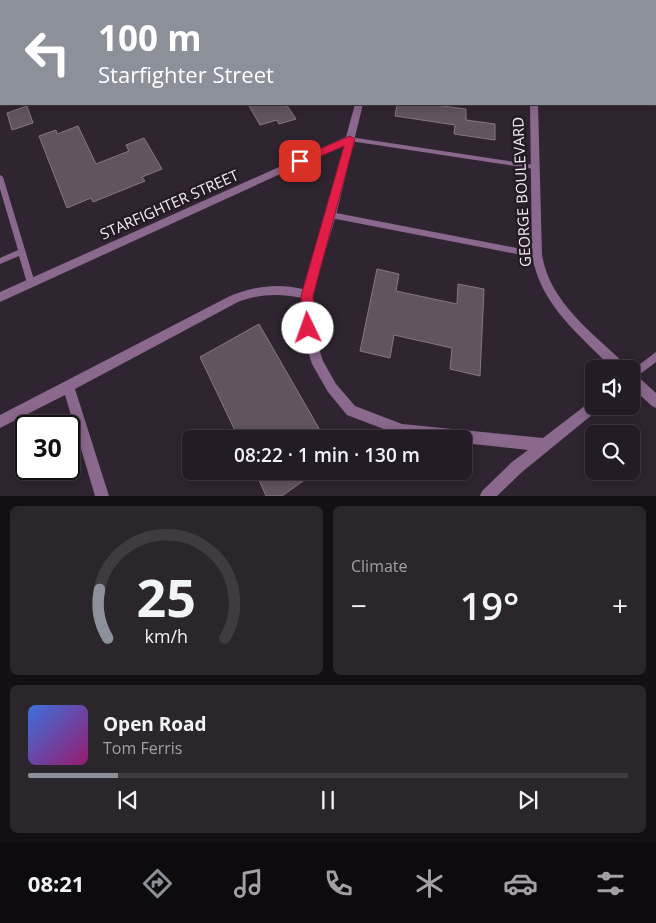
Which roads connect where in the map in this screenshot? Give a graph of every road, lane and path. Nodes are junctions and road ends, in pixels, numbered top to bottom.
1 (359, 105) edge
2 (534, 105) edge
3 (350, 139) junction
4 (534, 167) junction
5 (0, 177) edge
6 (330, 215) junction
7 (22, 252) junction
8 (537, 255) junction
9 (0, 261) edge
10 (31, 283) junction
11 (307, 296) junction
12 (0, 297) edge
13 (656, 356) edge
14 (613, 360) edge
15 (640, 370) edge
16 (68, 386) junction
17 (640, 387) edge
18 (656, 402) edge
19 (585, 413) edge
20 (0, 422) edge
21 (546, 445) junction
22 (102, 496) edge
23 (486, 496) edge

1 - 3 street
2 - 4 street, GEORGE BOULEVARD
3 - 4 lane
3 - 6 street
3 - 10 street, STARFIGHTER STREET
4 - 8 street, GEORGE BOULEVARD
5 - 7 lane
6 - 8 lane
6 - 11 street
7 - 9 lane
7 - 10 lane
8 - 14 street, GEORGE BOULEVARD
10 - 12 street, STARFIGHTER STREET
11 - 16 street
11 - 21 street
13 - 15 lane
16 - 20 street
16 - 22 street
17 - 18 street
19 - 21 street
21 - 23 street

